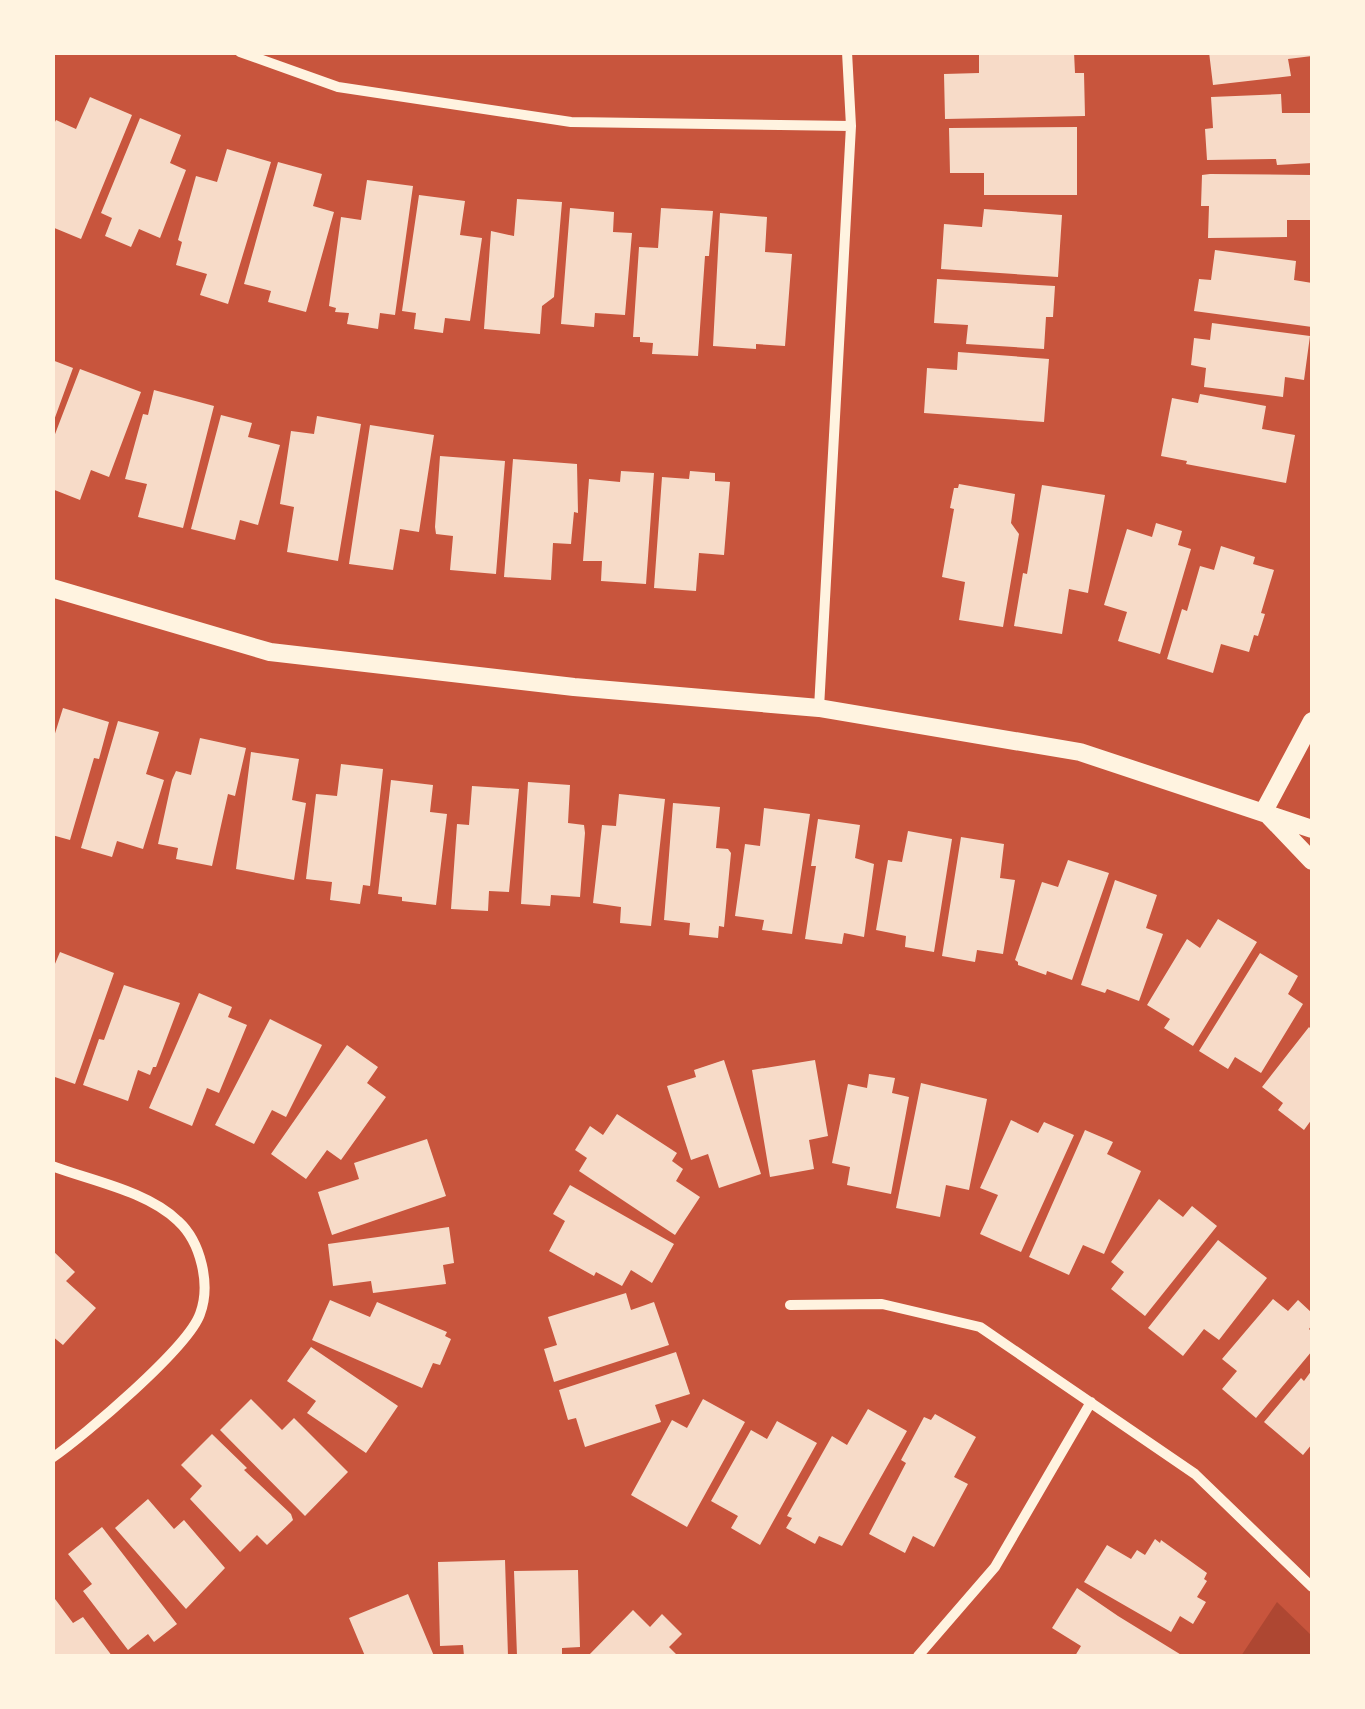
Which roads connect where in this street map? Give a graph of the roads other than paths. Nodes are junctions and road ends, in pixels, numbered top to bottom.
1 (240, 52) edge
2 (847, 52) edge
3 (852, 126) junction
4 (52, 588) edge
5 (819, 708) junction
6 (1312, 720) edge
7 (1264, 811) junction
8 (1312, 829) edge
9 (1312, 861) edge
10 (52, 1166) edge
11 (790, 1305) dead end
12 (1092, 1402) junction
13 (52, 1458) edge
14 (1312, 1587) edge
15 (918, 1656) edge

1 - 3 street
2 - 3 street
3 - 5 street
4 - 5 street
5 - 7 street
6 - 7 street
7 - 8 street
7 - 9 street
10 - 13 street
11 - 12 street
12 - 14 street
12 - 15 street

